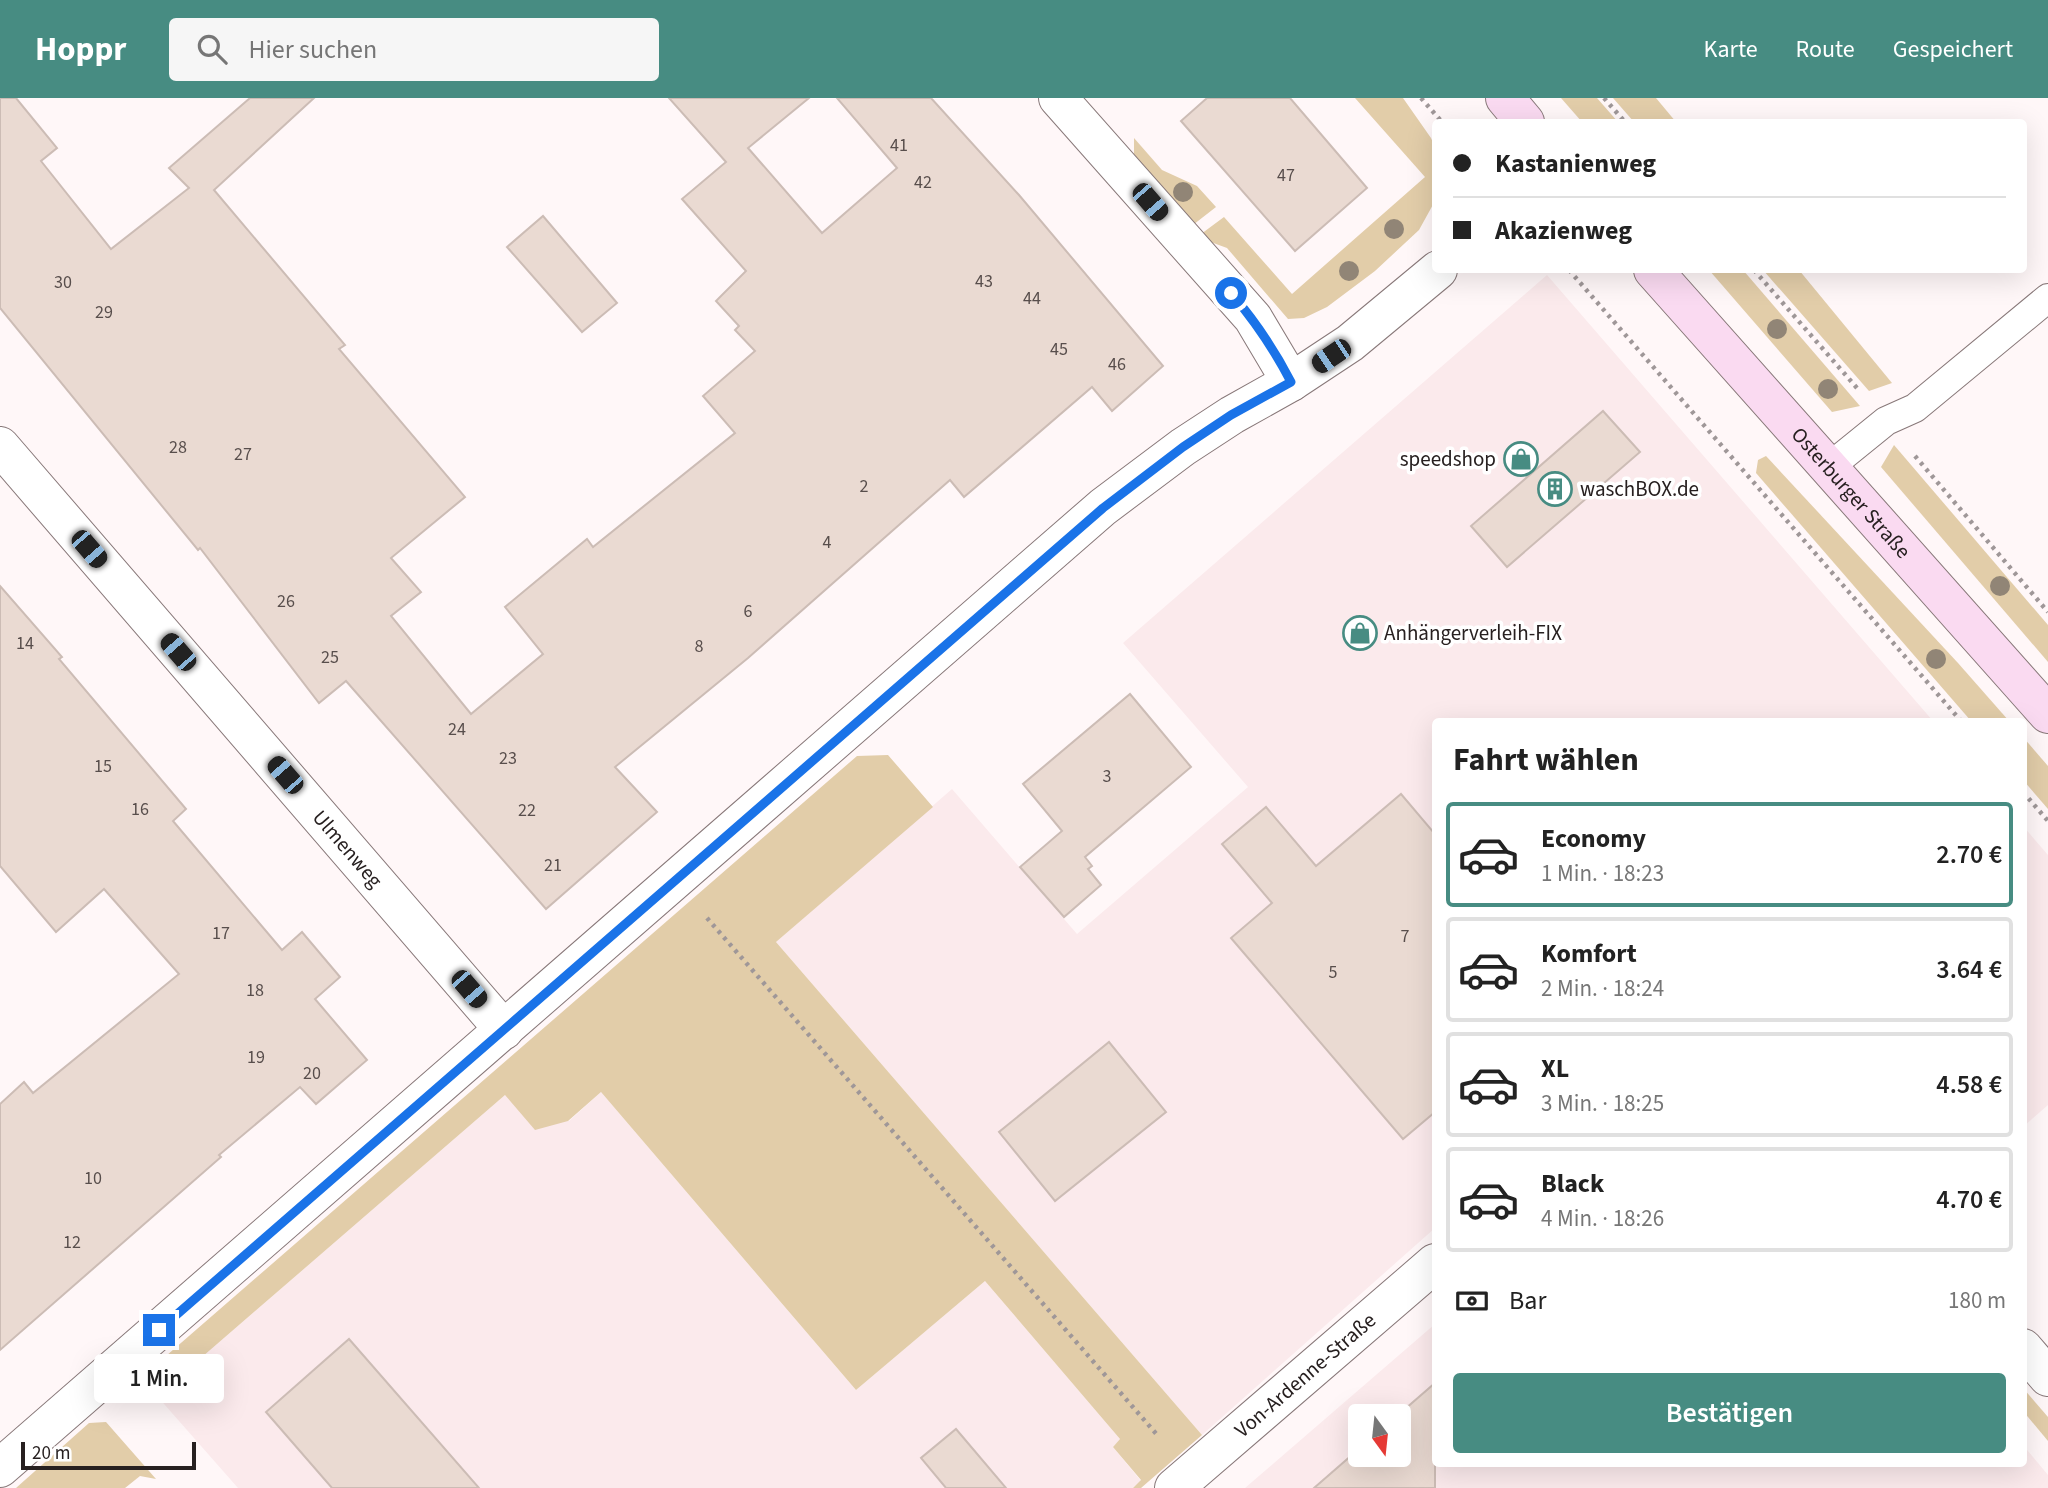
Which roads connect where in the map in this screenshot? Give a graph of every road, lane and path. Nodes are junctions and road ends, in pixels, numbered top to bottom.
1 (1058, 98) edge
2 (1421, 98) edge
3 (1505, 98) edge
4 (1604, 98) edge
5 (1439, 119) edge
6 (1522, 119) edge
7 (1622, 119) edge
8 (1434, 273) edge
9 (1572, 273) edge
10 (1656, 273) edge
11 (2048, 298) edge
12 (1291, 382) junction
13 (0, 446) edge
14 (1828, 468) junction
15 (2048, 714) edge
16 (1958, 718) edge
17 (2027, 797) edge
18 (2048, 821) edge
19 (674, 881) junction
20 (504, 1030) junction
21 (1432, 1266) edge
22 (2027, 1353) edge
23 (2048, 1377) edge
24 (0, 1468) edge
25 (1182, 1480) edge

1 - 12 street
2 - 5 path
3 - 6 street
4 - 7 path
8 - 12 street
9 - 16 path
10 - 14 street, Osterburger Straße
11 - 14 lane
12 - 19 street
13 - 20 street, Ulmenweg
14 - 15 street, Osterburger Straße
17 - 18 path
19 - 20 street
19 - 25 path
20 - 24 street
21 - 25 street, Von-Ardenne-Straße
22 - 23 street

